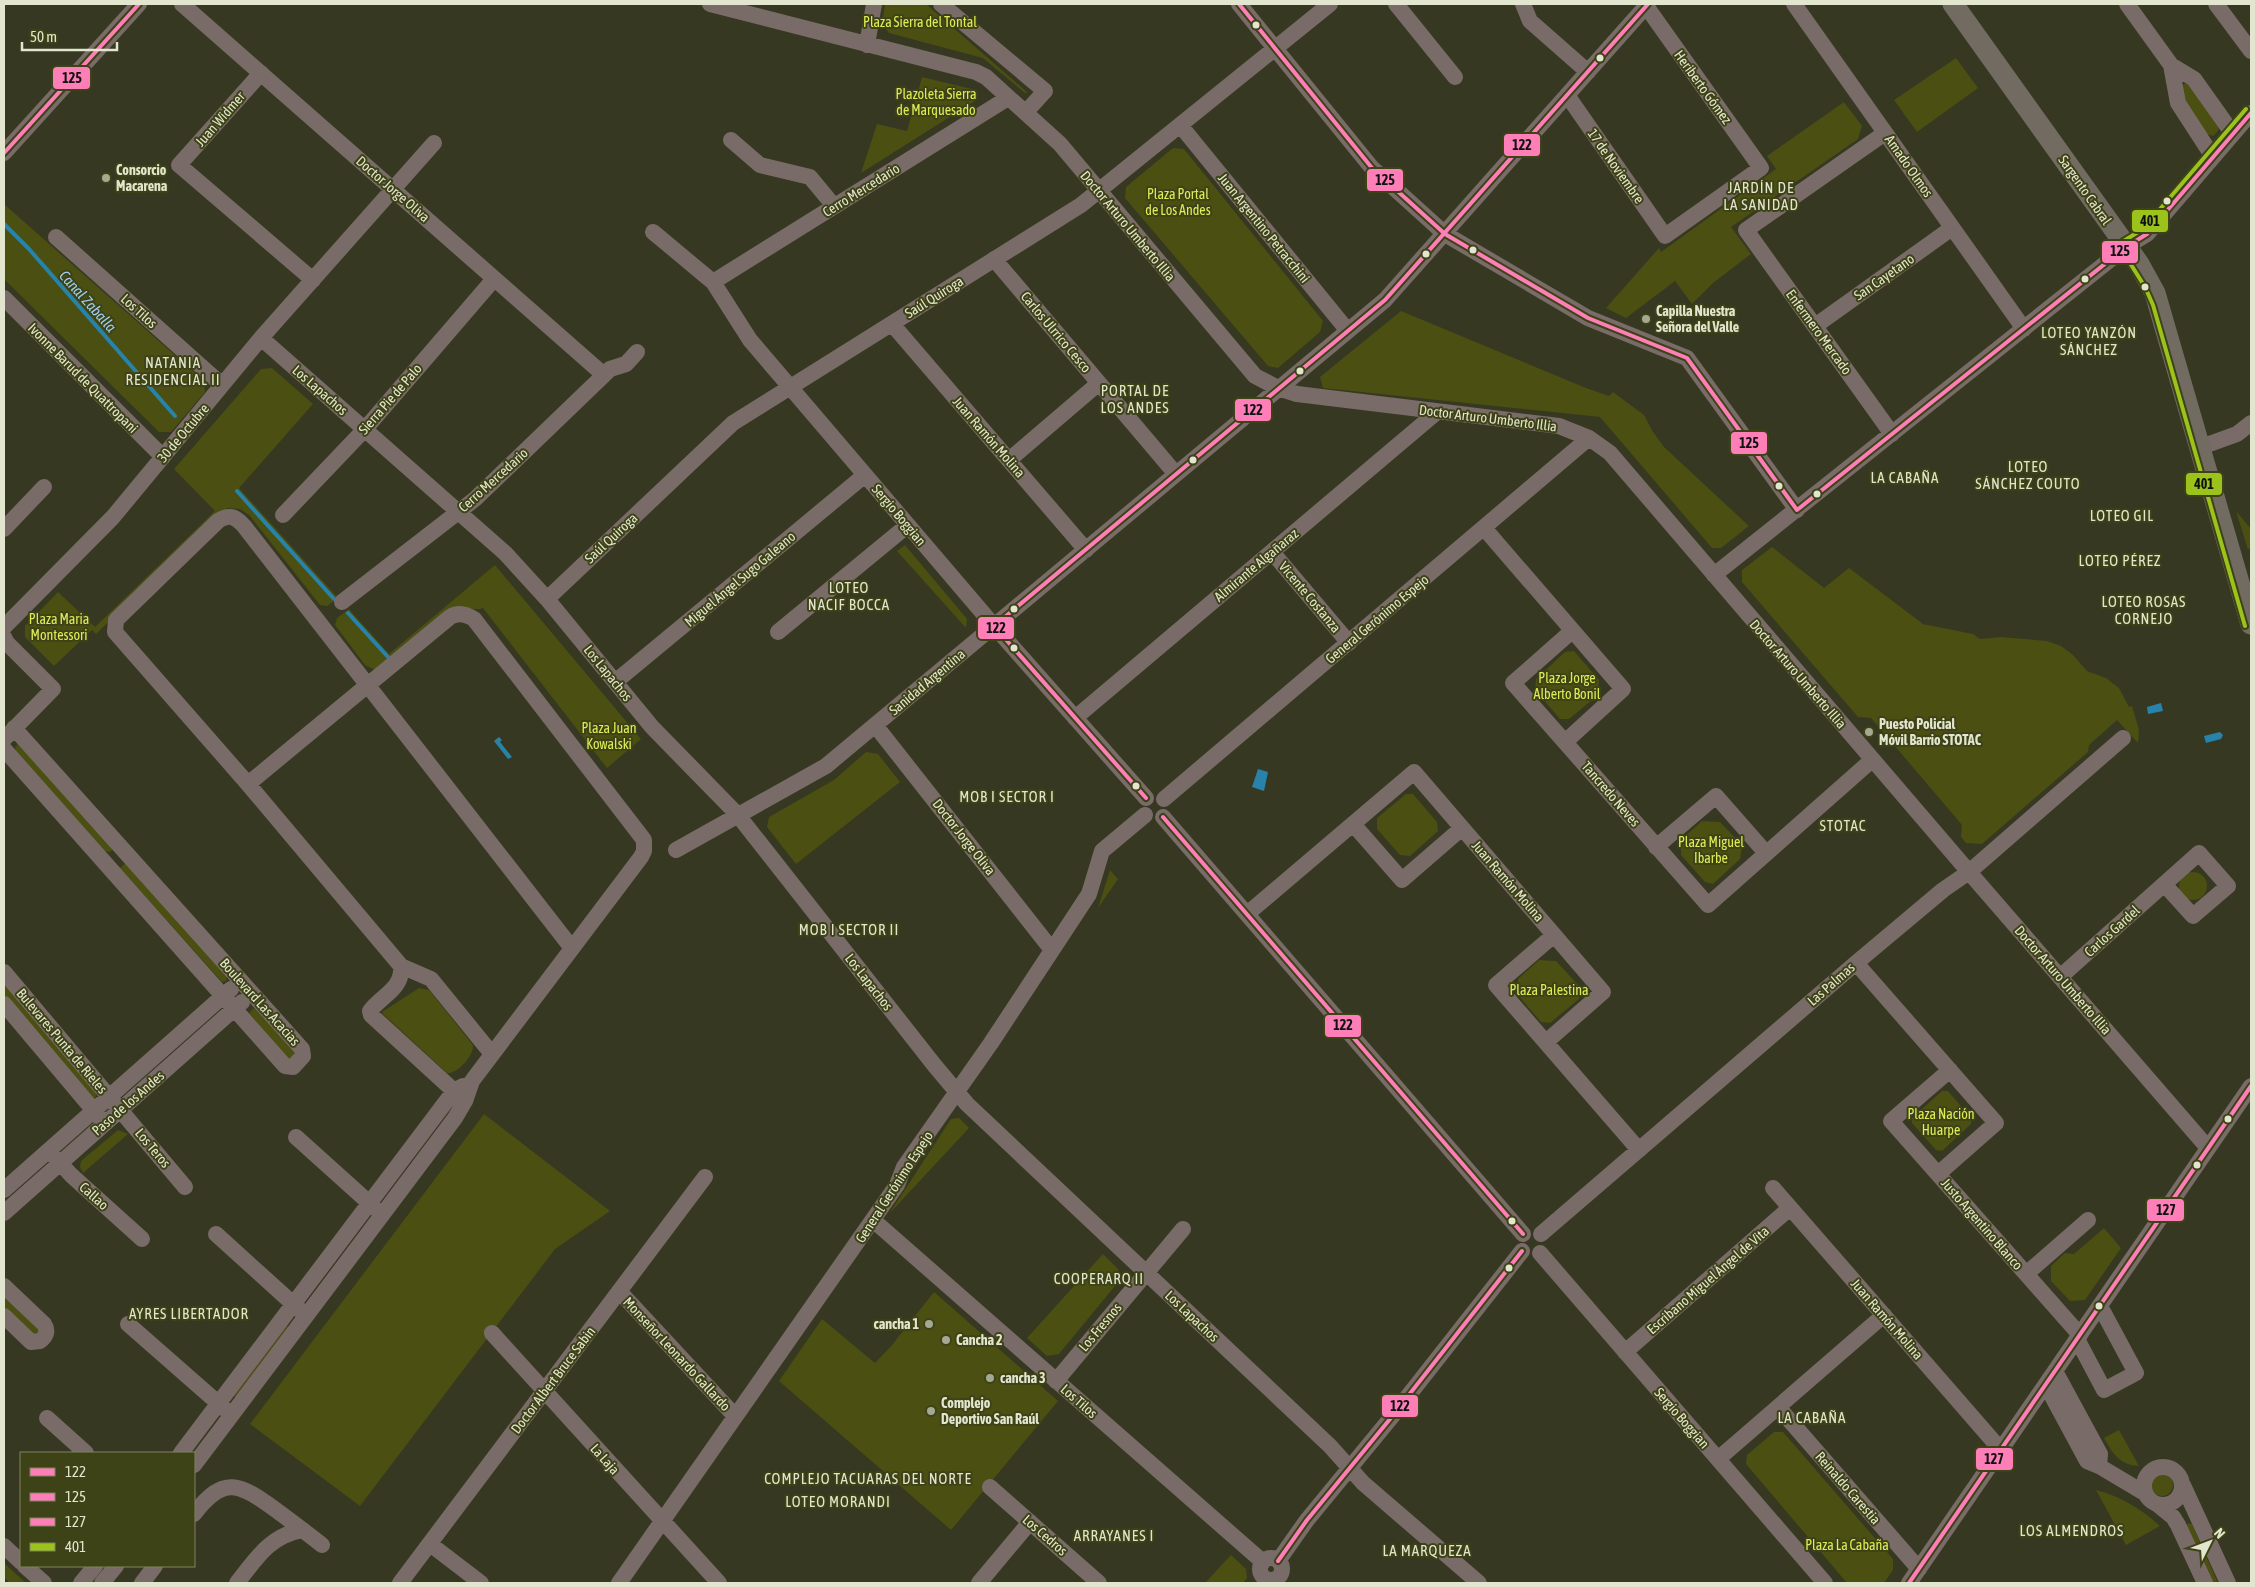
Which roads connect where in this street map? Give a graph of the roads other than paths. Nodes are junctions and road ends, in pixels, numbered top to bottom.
1 (139, 4) edge
2 (182, 4) edge
3 (710, 4) edge
4 (874, 4) edge
5 (941, 4) edge
6 (1239, 4) edge
7 (1330, 4) edge
8 (1396, 4) edge
9 (1524, 4) edge
10 (1794, 4) edge
11 (1953, 4) edge
12 (2127, 4) edge
13 (2216, 4) edge
14 (1647, 5) edge
15 (867, 45) junction
16 (1274, 48) junction
17 (2251, 51) edge
18 (2171, 65) junction
19 (1588, 72) junction
20 (260, 73) junction
21 (2190, 75) junction
22 (1455, 77) dead end
23 (2175, 85) junction
24 (1568, 95) junction
25 (1008, 98) junction
26 (1026, 112) junction
27 (2251, 113) edge
28 (1180, 125) junction
29 (1885, 133) junction
30 (2233, 134) junction
31 (732, 140) dead end
32 (434, 143) dead end
33 (4, 152) edge
34 (2213, 157) junction
35 (393, 190) junction
36 (1099, 190) junction
37 (834, 206) junction
38 (1952, 228) junction
39 (654, 232) dead end
40 (1445, 234) junction
41 (1665, 236) joint
42 (56, 238) dead end
43 (2126, 247) junction
44 (994, 259) junction
45 (494, 279) junction
46 (312, 280) junction
47 (714, 282) junction
48 (4, 298) edge
49 (892, 324) junction
50 (1815, 326) junction
51 (2024, 329) junction
52 (1348, 331) junction
53 (261, 338) junction
54 (637, 352) dead end
55 (604, 375) junction
56 (1099, 383) junction
57 (222, 385) junction
58 (791, 387) junction
59 (1278, 388) junction
60 (1436, 412) junction
61 (2251, 423) edge
62 (364, 429) junction
63 (1892, 434) junction
64 (1589, 438) junction
65 (2200, 447) junction
66 (163, 457) junction
67 (1009, 460) junction
68 (1175, 473) junction
69 (865, 475) junction
70 (44, 487) dead end
71 (1797, 510) junction
72 (458, 511) junction
73 (283, 515) dead end
74 (908, 525) junction
75 (1484, 528) junction
76 (4, 529) edge
77 (1086, 550) junction
78 (1272, 552) junction
79 (1714, 575) junction
80 (547, 599) junction
81 (2248, 600) edge
82 (342, 602) dead end
83 (994, 626) junction
84 (4, 627) edge
85 (1572, 631) junction
86 (778, 632) dead end
87 (4, 636) edge
88 (1349, 643) junction
89 (615, 682) junction
90 (367, 685) junction
91 (1075, 718) junction
92 (875, 725) junction
93 (9, 734) edge
94 (2123, 738) dead end
95 (1565, 742) junction
96 (4, 749) edge
97 (1872, 760) junction
98 (248, 784) junction
99 (1146, 798) junction
100 (1164, 799) junction
101 (737, 814) junction
102 (1145, 815) junction
103 (1163, 817) junction
104 (1353, 824) junction
105 (1462, 828) junction
106 (1656, 847) junction
107 (676, 850) dead end
108 (124, 851) junction
109 (1766, 853) junction
110 (108, 866) junction
111 (1969, 872) junction
112 (2164, 884) dead end
113 (1247, 914) junction
114 (1554, 935) junction
115 (571, 947) junction
116 (1052, 950) junction
117 (1856, 963) junction
118 (401, 966) junction
119 (4, 972) edge
120 (2060, 977) junction
121 (240, 981) junction
122 (252, 993) junction
123 (223, 996) junction
124 (4, 1004) edge
125 (234, 1009) junction
126 (1546, 1042) junction
127 (492, 1054) junction
128 (1950, 1070) junction
129 (2251, 1086) edge
130 (957, 1092) junction
131 (460, 1096) junction
132 (115, 1103) junction
133 (100, 1117) junction
134 (296, 1137) dead end
135 (2208, 1148) junction
136 (1639, 1150) junction
137 (54, 1157) junction
138 (1938, 1174) junction
139 (705, 1177) dead end
140 (185, 1187) dead end
141 (1773, 1188) dead end
142 (4, 1190) edge
143 (369, 1203) junction
144 (1790, 1208) junction
145 (4, 1213) edge
146 (381, 1214) junction
147 (874, 1220) junction
148 (2088, 1220) dead end
149 (1183, 1228) dead end
150 (216, 1234) dead end
151 (1523, 1234) junction
152 (1541, 1234) junction
153 (142, 1239) dead end
154 (1522, 1251) junction
155 (1540, 1253) junction
156 (1146, 1272) junction
157 (2026, 1274) junction
158 (4, 1286) edge
159 (619, 1292) junction
160 (2100, 1306) junction
161 (299, 1309) junction
162 (4, 1316) edge
163 (1884, 1316) junction
164 (128, 1324) dead end
165 (492, 1333) dead end
166 (2078, 1337) junction
167 (1625, 1352) junction
168 (2055, 1371) junction
169 (1056, 1381) junction
170 (2046, 1385) junction
171 (544, 1391) junction
172 (219, 1404) junction
173 (1778, 1407) junction
174 (231, 1415) junction
175 (735, 1416) junction
176 (47, 1418) dead end
177 (2001, 1450) junction
178 (85, 1452) edge
179 (182, 1452) edge
180 (1718, 1459) junction
181 (195, 1463) edge
182 (2099, 1466) junction
183 (1350, 1468) junction
184 (2146, 1477) junction
185 (2128, 1482) junction
186 (2182, 1486) junction
187 (990, 1487) dead end
188 (2151, 1499) junction
189 (195, 1513) edge
190 (662, 1521) junction
191 (1030, 1522) junction
192 (303, 1530) junction
193 (430, 1544) junction
194 (322, 1545) dead end
195 (4, 1546) edge
196 (20, 1561) edge
197 (26, 1567) edge
198 (94, 1567) edge
199 (115, 1567) edge
200 (154, 1567) edge
201 (1919, 1569) junction
202 (1272, 1574) edge
203 (44, 1583) edge
204 (81, 1583) edge
205 (102, 1583) edge
206 (142, 1583) edge
207 (237, 1583) edge
208 (400, 1583) edge
209 (481, 1583) edge
210 (619, 1583) edge
211 (719, 1583) edge
212 (979, 1583) edge
213 (1100, 1583) edge
214 (1479, 1583) edge
215 (1825, 1583) edge
216 (1909, 1583) edge
217 (2205, 1583) edge
218 (2228, 1583) edge

1 - 33 street
2 - 20 street, Doctor Jorge Oliva
3 - 15 street, Doctor Arturo Umberto Illia
4 - 15 street
5 - 26 street
6 - 16 street
7 - 16 street, Saúl Quiroga
8 - 22 street
9 - 19 street
10 - 29 street, Amado Olmos
11 - 43 main road, Sargento Cabral
12 - 18 street
13 - 17 street
14 - 19 street, Sanidad Argentina
14 - 41 street, Heriberto Gómez
15 - 25 street, Doctor Arturo Umberto Illia
16 - 28 street, Saúl Quiroga
16 - 40 street
18 - 21 street
18 - 23 street
19 - 24 street, Sanidad Argentina
20 - 35 street, Doctor Jorge Oliva
20 - 46 street, Juan Widmer
21 - 23 street
21 - 30 street
23 - 34 street
24 - 40 street, Sanidad Argentina
24 - 41 street, 17 de Noviembre
25 - 26 street, Doctor Arturo Umberto Illia
25 - 37 street, Cerro Mercedario
26 - 36 street, Doctor Arturo Umberto Illia
27 - 30 street
28 - 36 street, Saúl Quiroga
28 - 52 street, Juan Argentino Petracchini
29 - 38 street, Amado Olmos
29 - 50 street, Enfermero Mercado
30 - 34 street
31 - 37 street
32 - 35 street, 30 de Octubre
34 - 43 street
35 - 45 street, Doctor Jorge Oliva
35 - 46 street, 30 de Octubre
36 - 44 street, Saúl Quiroga
36 - 59 street, Doctor Arturo Umberto Illia
37 - 47 street, Cerro Mercedario
38 - 50 street, San Cayetano
38 - 51 street, Amado Olmos
39 - 47 street, Sergio Boggian
40 - 52 street, Sanidad Argentina
40 - 71 street
42 - 57 street, Los Tilos
43 - 51 street
43 - 65 main road, Sargento Cabral
44 - 49 street, Saúl Quiroga
44 - 56 street, Carlos Ulrrico Cesco
45 - 55 street, Doctor Jorge Oliva
45 - 62 street, Sierra Pie de Palo
46 - 53 street, 30 de Octubre
47 - 58 street, Sergio Boggian
48 - 66 street, Ivonne Barud de Quattropani
49 - 58 street, Saúl Quiroga
49 - 67 street, Juan Ramón Molina
50 - 63 street, Enfermero Mercado
51 - 63 street
52 - 59 street, Sanidad Argentina
53 - 57 street, 30 de Octubre
53 - 62 street, Los Lapachos
54 - 55 street, Cerro Mercedario
55 - 72 street, Cerro Mercedario
56 - 67 street
56 - 68 street, Carlos Ulrrico Cesco
57 - 66 street, 30 de Octubre
58 - 69 street, Sergio Boggian
58 - 80 street, Saúl Quiroga
59 - 60 street, Doctor Arturo Umberto Illia
59 - 68 street, Sanidad Argentina
60 - 64 street, Doctor Arturo Umberto Illia
60 - 78 street, Almirante Algañaraz
61 - 65 street
62 - 72 street, Los Lapachos
62 - 73 street, Sierra Pie de Palo
63 - 71 street
64 - 75 street, General Gerónimo Espejo
64 - 79 street, Doctor Arturo Umberto Illia
65 - 81 main road, Sargento Cabral
66 - 84 street, 30 de Octubre
67 - 77 street, Juan Ramón Molina
68 - 77 street, Sanidad Argentina
69 - 74 street, Sergio Boggian
69 - 89 street, Miguel Ángel Sugo Galeano
70 - 76 street
71 - 79 street
72 - 80 street, Los Lapachos
72 - 82 street, Cerro Mercedario
74 - 83 street, Sergio Boggian
74 - 86 street
75 - 85 street
75 - 88 street, General Gerónimo Espejo
77 - 83 street, Sanidad Argentina
78 - 88 street, Vicente Costanza
78 - 91 street, Almirante Algañaraz
79 - 97 street, Doctor Arturo Umberto Illia
80 - 89 street, Los Lapachos
83 - 91 street, Sergio Boggian
83 - 92 street, Sanidad Argentina
85 - 95 street
85 - 95 street, Tancredo Neves
87 - 93 street
88 - 100 street, General Gerónimo Espejo
89 - 101 street, Los Lapachos
90 - 98 street
90 - 98 street
90 - 115 street
90 - 115 street
91 - 99 street, Sergio Boggian
92 - 101 street, Sanidad Argentina
92 - 116 street, Doctor Jorge Oliva
93 - 108 street, Boulevard Las Acacias
94 - 111 street, Las Palmas
95 - 106 street, Tancredo Neves
96 - 110 street, Boulevard Las Acacias
97 - 109 street, Tancredo Neves
97 - 111 street, Doctor Arturo Umberto Illia
98 - 118 street
99 - 100 street
99 - 102 street
100 - 103 street
101 - 107 street, Sanidad Argentina
101 - 130 street, Los Lapachos
102 - 103 street
102 - 116 street, General Gerónimo Espejo
103 - 113 street
104 - 105 street, Juan Ramón Molina
104 - 105 street, Juan Ramón Molina
104 - 113 street, Juan Ramón Molina
105 - 114 street, Juan Ramón Molina
106 - 109 street
106 - 109 street, Tancredo Neves
108 - 110 street
108 - 121 street, Boulevard Las Acacias
110 - 123 street, Boulevard Las Acacias
111 - 117 street, Las Palmas
111 - 120 street, Doctor Arturo Umberto Illia
112 - 120 street, Carlos Gardel
113 - 151 street
114 - 126 street, Juan Ramón Molina
114 - 126 street, Juan Ramón Molina
115 - 127 street
116 - 130 street, General Gerónimo Espejo
117 - 128 street, Justo Argentino Blanco
117 - 136 street, Las Palmas
118 - 127 street
118 - 131 street
119 - 132 street, Bulevares Punta de Rieles
120 - 135 street, Doctor Arturo Umberto Illia
121 - 122 street, Boulevard Las Acacias
121 - 123 street, Paso de los Andes
122 - 125 street, Paso de los Andes
122 - 125 street, Boulevard Las Acacias
123 - 125 street, Boulevard Las Acacias
123 - 132 street, Paso de los Andes
124 - 133 street, Bulevares Punta de Rieles
125 - 132 street, Paso de los Andes
126 - 136 street, Juan Ramón Molina
127 - 131 street
128 - 138 street, Justo Argentino Blanco
128 - 138 street, Justo Argentino Blanco
129 - 135 street
130 - 147 street, General Gerónimo Espejo
130 - 156 street, Los Lapachos
131 - 143 street
131 - 146 street
132 - 133 street, Paso de los Andes
132 - 140 street, Los Teros
133 - 137 street, Paso de los Andes
134 - 143 street
135 - 160 street
136 - 152 street, Las Palmas
137 - 142 street, Paso de los Andes
137 - 145 street, Paso de los Andes
137 - 153 street, Callao
138 - 157 street, Justo Argentino Blanco
139 - 159 street, Doctor Albert Bruce Sabin
141 - 144 street, Juan Ramón Molina
143 - 146 street
143 - 161 street
144 - 163 street, Juan Ramón Molina
144 - 167 street, Escribano Miguel Ángel de Vita
146 - 161 street
147 - 169 street, Los Tilos
147 - 175 street, General Gerónimo Espejo
148 - 157 street, Justo Argentino Blanco
149 - 156 street, Los Fresnos
150 - 161 street
151 - 152 street
151 - 154 street
152 - 155 street
154 - 155 street
154 - 183 street
155 - 167 street, Sergio Boggian
156 - 169 street, Los Fresnos
156 - 183 street, Los Lapachos
157 - 166 street, Justo Argentino Blanco
158 - 162 street
159 - 171 street, Doctor Albert Bruce Sabin
159 - 175 street, Monseñor Leonardo Gallardo
160 - 166 street
160 - 166 street, Justo Argentino Blanco
161 - 172 street
161 - 174 street
163 - 173 street
163 - 177 street, Juan Ramón Molina
164 - 172 street
165 - 171 street, La Laja
166 - 168 street
167 - 180 street, Sergio Boggian
168 - 170 street
168 - 182 street
169 - 202 street, Los Tilos
170 - 177 street
170 - 182 street
171 - 190 street, La Laja
171 - 193 street, Doctor Albert Bruce Sabin
172 - 174 street
172 - 179 street
173 - 180 street
173 - 201 street, Reinaldo Carestia
174 - 181 street
175 - 190 street, General Gerónimo Espejo
176 - 178 street
177 - 201 street
180 - 215 street, Sergio Boggian
182 - 185 street
183 - 202 street
183 - 214 street, Los Lapachos
184 - 185 street
184 - 186 street
184 - 188 street
185 - 188 street
186 - 188 street
186 - 218 street
187 - 191 street, Los Cedros
188 - 217 street
189 - 192 street
190 - 210 street, General Gerónimo Espejo
190 - 211 street, La Laja
191 - 212 street
191 - 213 street, Los Cedros
192 - 194 street
192 - 207 street
193 - 208 street, Doctor Albert Bruce Sabin
193 - 209 street
195 - 196 street
197 - 203 street
198 - 204 street
199 - 205 street
200 - 206 street
201 - 216 street

